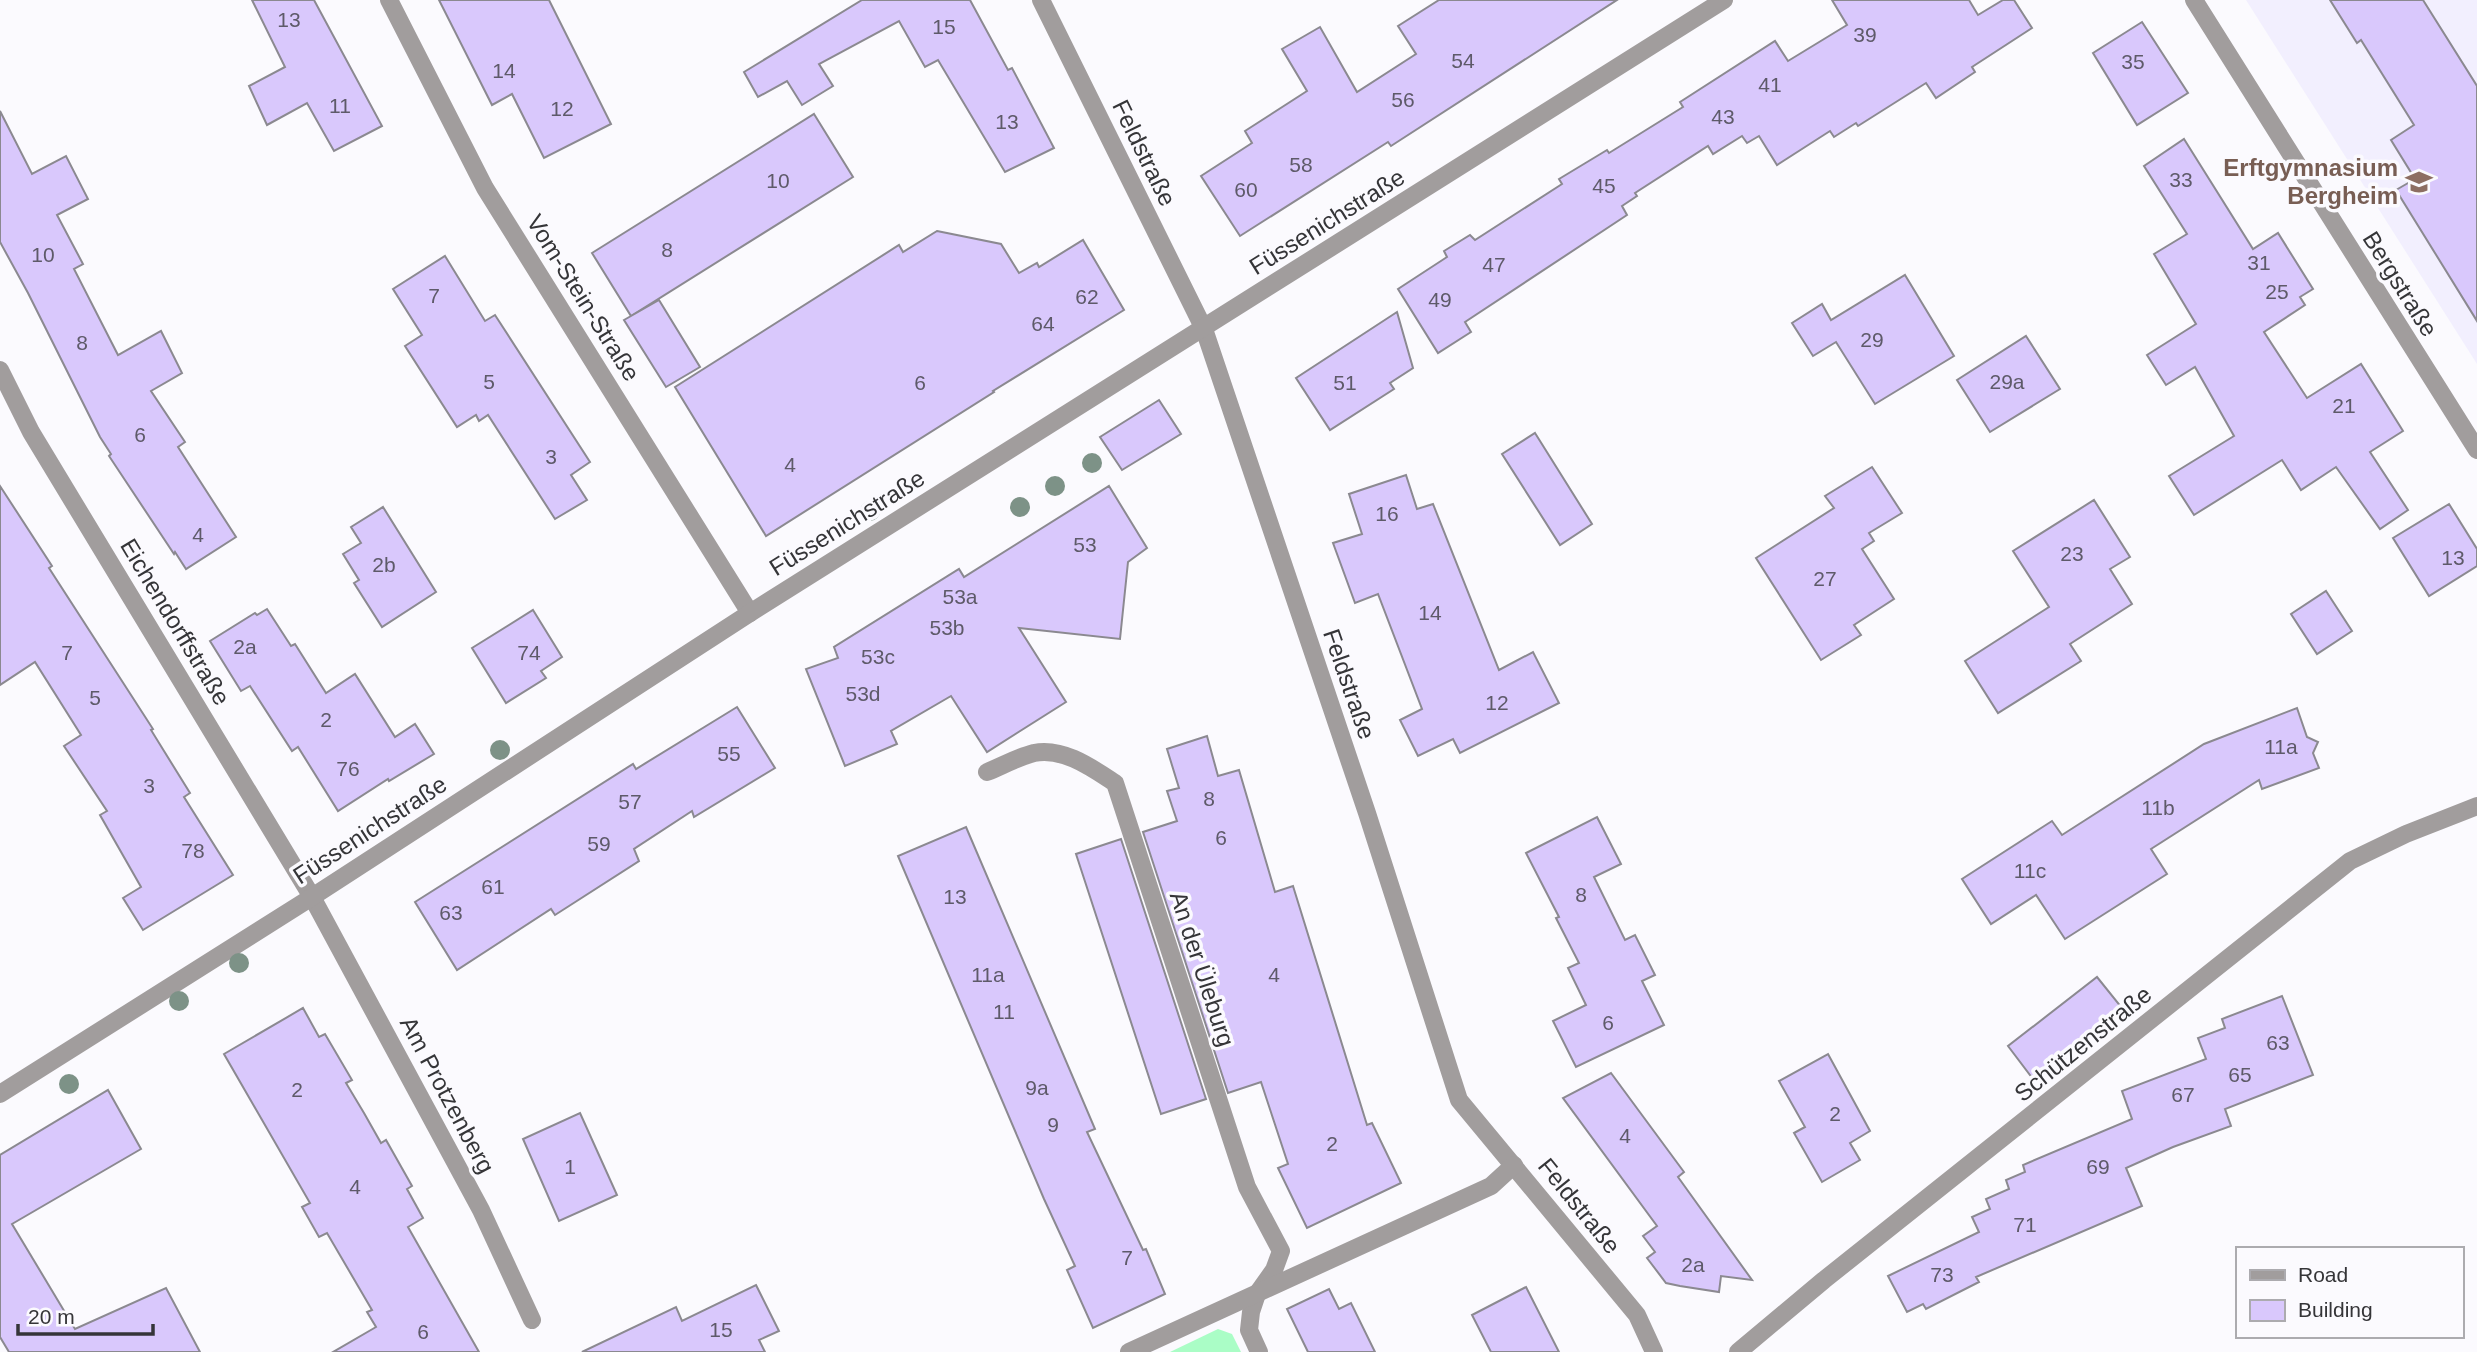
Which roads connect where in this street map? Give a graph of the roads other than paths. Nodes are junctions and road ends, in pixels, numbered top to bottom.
1 (389, 0) edge
2 (1041, 0) edge
3 (1724, 0) edge
4 (2194, 0) edge
5 (1204, 329) junction
6 (0, 370) edge
7 (2477, 450) edge
8 (750, 613) junction
9 (987, 772) dead end
10 (2477, 806) edge
11 (312, 897) junction
12 (0, 1094) edge
13 (1514, 1166) junction
14 (1257, 1294) junction
15 (532, 1320) dead end
16 (1129, 1352) edge
17 (1259, 1352) edge
18 (1654, 1352) edge
19 (1738, 1352) edge

1 - 8 street, Vom-Stein-Straße
2 - 5 street, Feldstraße
3 - 5 street, Füssenichstraße
4 - 7 street, Bergstraße
5 - 8 street, Füssenichstraße
5 - 13 street, Feldstraße
6 - 11 street, Eichendorffstraße
8 - 11 street, Füssenichstraße
9 - 14 street, An der Üleburg
10 - 19 street, Schützenstraße
11 - 12 street, Füssenichstraße
11 - 15 street, Am Protzenberg
13 - 14 street
13 - 18 street, Feldstraße
14 - 16 street
14 - 17 street, An der Üleburg

